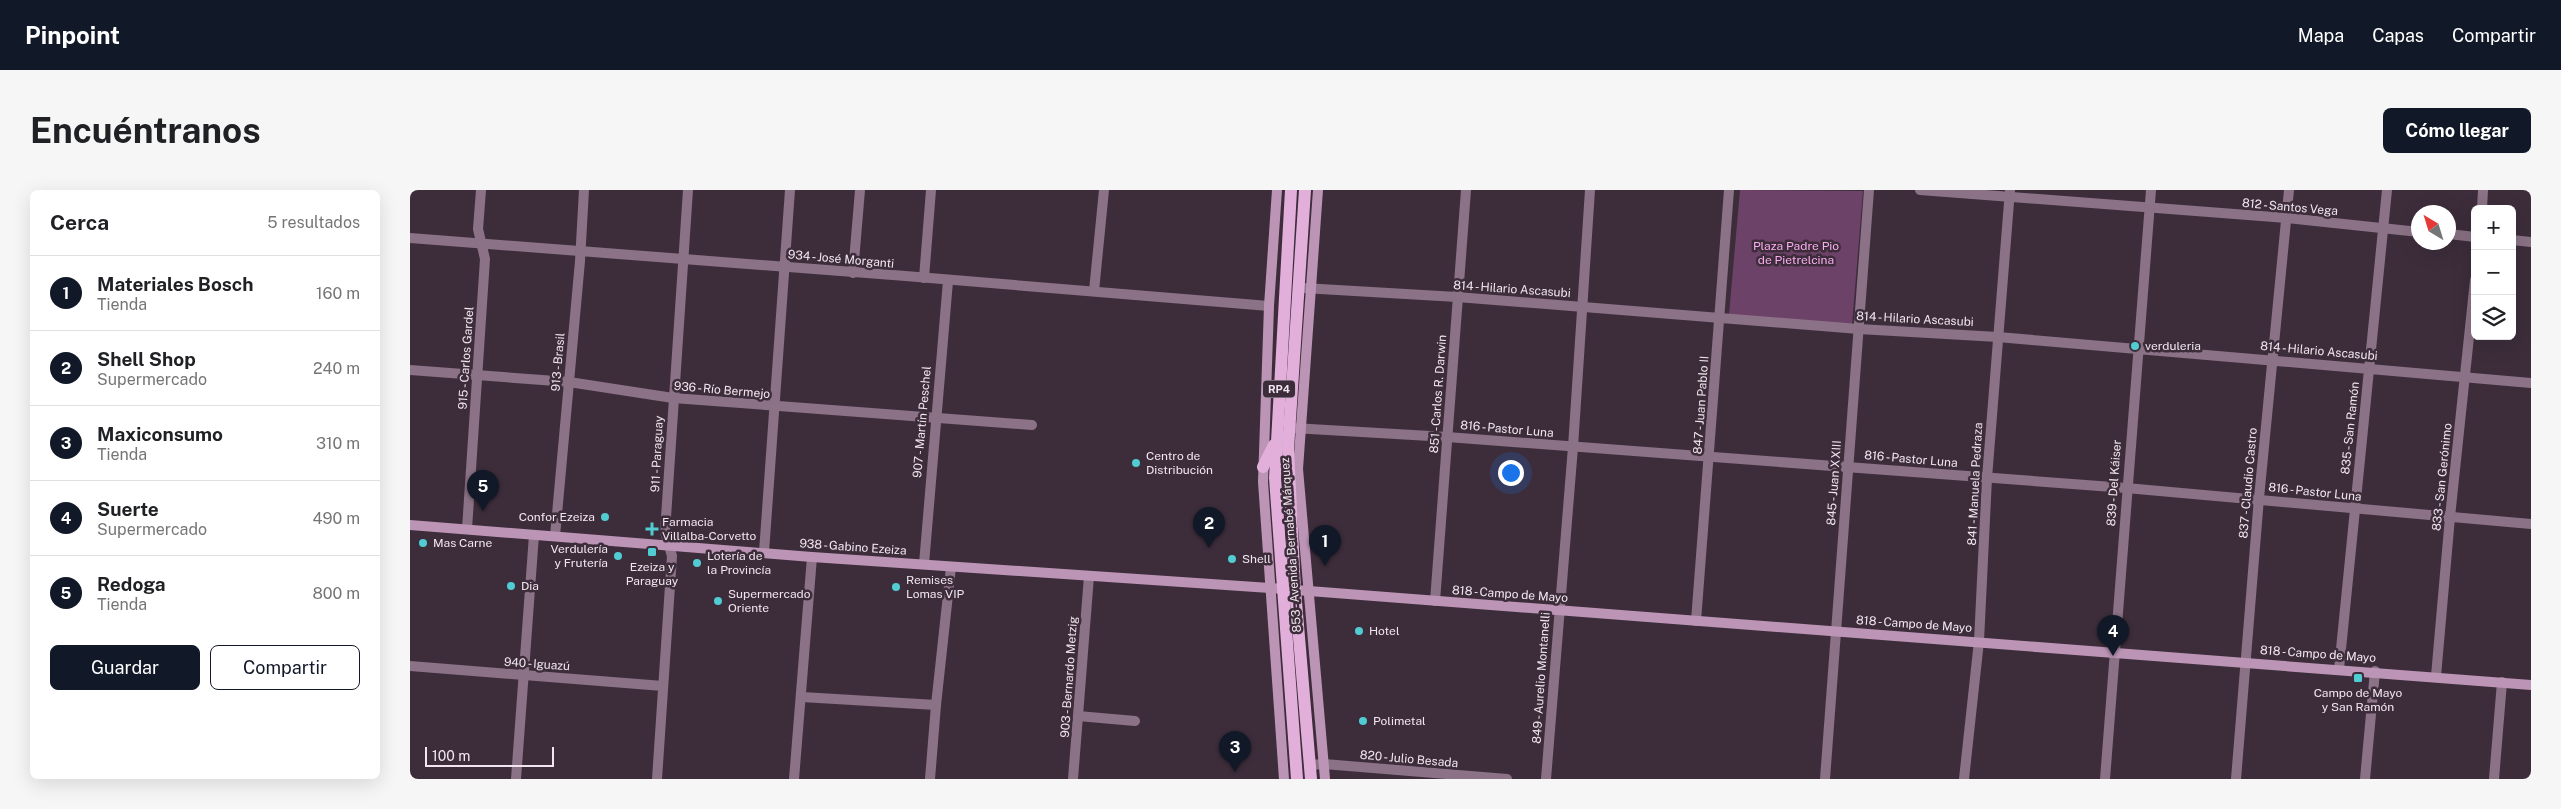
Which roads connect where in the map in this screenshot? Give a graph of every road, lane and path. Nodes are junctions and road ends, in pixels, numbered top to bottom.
1 (481, 190) edge
2 (584, 190) edge
3 (688, 190) edge
4 (790, 190) edge
5 (860, 190) edge
6 (931, 190) edge
7 (1104, 190) edge
8 (1278, 190) edge
9 (1291, 190) edge
10 (1305, 190) edge
11 (1318, 190) edge
12 (1466, 190) edge
13 (1590, 190) edge
14 (1729, 190) edge
15 (1869, 190) edge
16 (1920, 190) edge
17 (2151, 190) edge
18 (2289, 190) edge
19 (2386, 190) edge
20 (2484, 190) edge
21 (2010, 194) edge
22 (2482, 205) edge
23 (2150, 207) junction
24 (2286, 218) junction
25 (2383, 228) junction
26 (2411, 231) edge
27 (2456, 235) edge
28 (2471, 237) edge
29 (410, 238) edge
30 (2516, 240) edge
31 (2531, 242) edge
32 (482, 244) junction
33 (580, 249) junction
34 (683, 258) junction
35 (786, 266) junction
36 (853, 273) junction
37 (924, 278) junction
38 (948, 281) junction
39 (1304, 288) junction
40 (1094, 291) junction
41 (2473, 295) edge
42 (1458, 297) junction
43 (1269, 306) junction
44 (1583, 307) junction
45 (1719, 317) junction
46 (1859, 329) junction
47 (1998, 336) junction
48 (2138, 349) junction
49 (2273, 360) junction
50 (2369, 368) junction
51 (410, 370) edge
52 (476, 375) junction
53 (2465, 376) junction
54 (569, 382) junction
55 (2531, 383) edge
56 (673, 398) junction
57 (775, 407) junction
58 (935, 418) junction
59 (1032, 425) dead end
60 (1294, 428) junction
61 (1448, 437) junction
62 (1276, 442) junction
63 (1573, 447) junction
64 (1709, 458) junction
65 (1263, 466) junction
66 (1847, 467) junction
67 (1987, 478) junction
68 (2126, 488) junction
69 (2259, 498) junction
70 (2354, 509) junction
71 (2450, 517) junction
72 (2531, 524) edge
73 (410, 525) edge
74 (467, 529) junction
75 (534, 534) junction
76 (555, 536) junction
77 (669, 545) junction
78 (764, 552) junction
79 (812, 557) junction
80 (924, 564) junction
81 (951, 567) junction
82 (1089, 576) junction
83 (1276, 588) junction
84 (1301, 591) junction
85 (1435, 601) junction
86 (1559, 610) junction
87 (1696, 621) junction
88 (1836, 630) junction
89 (1979, 641) junction
90 (2116, 652) junction
91 (2245, 661) junction
92 (410, 666) edge
93 (2339, 669) junction
94 (2375, 671) junction
95 (524, 675) junction
96 (2436, 676) junction
97 (2502, 682) junction
98 (2531, 685) edge
99 (663, 686) junction
100 (802, 697) junction
101 (936, 705) junction
102 (1078, 716) junction
103 (1135, 721) dead end
104 (1324, 764) junction
105 (1309, 765) junction
106 (516, 779) edge
107 (657, 779) edge
108 (794, 779) edge
109 (930, 779) edge
110 (1074, 779) edge
111 (1284, 779) edge
112 (1297, 779) edge
113 (1310, 779) edge
114 (1325, 779) edge
115 (1507, 779) edge
116 (1546, 779) edge
117 (1825, 779) edge
118 (1964, 779) edge
119 (2105, 779) edge
120 (2236, 779) edge
121 (2365, 779) edge
122 (2494, 779) edge

1 - 32 street, 915 - Carlos Gardel
2 - 33 street, 913 - Brasil
3 - 34 street, 911 - Paraguay
4 - 35 street
5 - 36 street
6 - 37 street
7 - 40 street
8 - 43 street, 853 - Avenida Bernabé Márquez
9 - 62 main road, 853 - Avenida Bernabé Márquez / RP4
10 - 39 main road, 853 - Avenida Bernabé Márquez / RP4
11 - 39 street, 853 - Avenida Bernabé Márquez
12 - 42 street, 851 - Carlos R. Darwin
13 - 44 street, 849 - Aurelio Montanelli
14 - 45 street, 847 - Juan Pablo II
15 - 46 street, 845 - Juan XXIII
16 - 21 street, 812 - Santos Vega
17 - 23 street, 839 - Del Káiser
18 - 24 street, 837 - Claudio Castro
19 - 25 street, 835 - San Ramón
20 - 22 street
21 - 23 street, 812 - Santos Vega
21 - 47 street, 841 - Manuela Pedraza
23 - 24 street, 812 - Santos Vega
23 - 48 street, 839 - Del Káiser
24 - 25 street, 812 - Santos Vega
24 - 49 street, 837 - Claudio Castro
25 - 26 street, 812 - Santos Vega
25 - 50 street, 835 - San Ramón
27 - 28 street
29 - 32 street, 934 - José Morganti
30 - 31 street
32 - 33 street, 934 - José Morganti
32 - 52 street, 915 - Carlos Gardel
33 - 34 street, 934 - José Morganti
33 - 54 street, 913 - Brasil
34 - 35 street, 934 - José Morganti
34 - 56 street, 911 - Paraguay
35 - 36 street, 934 - José Morganti
35 - 57 street
36 - 37 street, 934 - José Morganti
37 - 38 street, 934 - José Morganti
38 - 40 street, 934 - José Morganti
38 - 58 street, 907 - Martín Peschel
39 - 42 street, 814 - Hilario Ascasubi
39 - 60 main road, 853 - Avenida Bernabé Márquez / RP4
40 - 43 street, 934 - José Morganti
41 - 53 street, 833 - San Gerónimo
42 - 44 street, 814 - Hilario Ascasubi
42 - 61 street, 851 - Carlos R. Darwin
43 - 65 street, 853 - Avenida Bernabé Márquez
44 - 45 street, 814 - Hilario Ascasubi
44 - 63 street, 849 - Aurelio Montanelli
45 - 46 street, 814 - Hilario Ascasubi
45 - 64 street, 847 - Juan Pablo II
46 - 47 street, 814 - Hilario Ascasubi
46 - 66 street, 845 - Juan XXIII
47 - 48 street, 814 - Hilario Ascasubi
47 - 67 street, 841 - Manuela Pedraza
48 - 49 street, 814 - Hilario Ascasubi
48 - 68 street, 839 - Del Káiser
49 - 50 street, 814 - Hilario Ascasubi
49 - 69 street, 837 - Claudio Castro
50 - 53 street, 814 - Hilario Ascasubi
50 - 70 street, 835 - San Ramón
51 - 52 street, 936 - Río Bermejo
52 - 54 street, 936 - Río Bermejo
52 - 74 street, 915 - Carlos Gardel
53 - 55 street, 814 - Hilario Ascasubi
53 - 71 street, 833 - San Gerónimo
54 - 56 street, 936 - Río Bermejo
54 - 76 street, 913 - Brasil
56 - 57 street, 936 - Río Bermejo
56 - 77 street, 911 - Paraguay
57 - 58 street, 936 - Río Bermejo
57 - 78 street
58 - 59 street, 936 - Río Bermejo
58 - 80 street, 907 - Martín Peschel
60 - 61 street, 816 - Pastor Luna
60 - 84 main road, 853 - Avenida Bernabé Márquez / RP4
61 - 63 street, 816 - Pastor Luna
61 - 85 street, 851 - Carlos R. Darwin
62 - 65 main road
62 - 83 main road, 853 - Avenida Bernabé Márquez / RP4
63 - 64 street, 816 - Pastor Luna
63 - 86 street, 849 - Aurelio Montanelli
64 - 66 street, 816 - Pastor Luna
64 - 87 street, 847 - Juan Pablo II
65 - 83 street, 853 - Avenida Bernabé Márquez
66 - 67 street, 816 - Pastor Luna
66 - 88 street, 845 - Juan XXIII
67 - 68 street, 816 - Pastor Luna
67 - 89 street, 841 - Manuela Pedraza
68 - 69 street, 816 - Pastor Luna
68 - 90 street, 839 - Del Káiser
69 - 70 street, 816 - Pastor Luna
69 - 91 street, 837 - Claudio Castro
70 - 71 street, 816 - Pastor Luna
70 - 93 street, 835 - San Ramón
71 - 72 street, 816 - Pastor Luna
71 - 96 street, 833 - San Gerónimo
73 - 74 street, 938 - Gabino Ezeiza
74 - 75 street, 938 - Gabino Ezeiza
75 - 76 street, 938 - Gabino Ezeiza
75 - 95 street
76 - 77 street, 938 - Gabino Ezeiza
77 - 78 street, 938 - Gabino Ezeiza
77 - 99 street, 911 - Paraguay
78 - 79 street, 938 - Gabino Ezeiza
79 - 80 street, 938 - Gabino Ezeiza
79 - 100 street
80 - 81 street, 938 - Gabino Ezeiza
81 - 82 street, 938 - Gabino Ezeiza
81 - 101 street
82 - 83 street, 938 - Gabino Ezeiza
82 - 102 street, 903 - Bernardo Metzig
83 - 84 street, 938 - Gabino Ezeiza
83 - 111 street, 853 - Avenida Bernabé Márquez
83 - 112 main road, 853 - Avenida Bernabé Márquez / RP4
84 - 85 street, 818 - Campo de Mayo
84 - 104 street, 853 - Avenida Bernabé Márquez
84 - 105 main road, 853 - Avenida Bernabé Márquez / RP4
85 - 86 street, 818 - Campo de Mayo
86 - 87 street, 818 - Campo de Mayo
86 - 116 street, 849 - Aurelio Montanelli
87 - 88 street, 818 - Campo de Mayo
88 - 89 street, 818 - Campo de Mayo
88 - 117 street, 845 - Juan XXIII
89 - 90 street, 818 - Campo de Mayo
89 - 118 street, 841 - Manuela Pedraza
90 - 91 street, 818 - Campo de Mayo
90 - 119 street, 839 - Del Káiser
91 - 93 street, 818 - Campo de Mayo
91 - 120 street, 837 - Claudio Castro
92 - 95 street, 940 - Iguazú
93 - 94 street, 818 - Campo de Mayo
94 - 96 street, 818 - Campo de Mayo
94 - 121 street
95 - 99 street, 940 - Iguazú
95 - 106 street
96 - 97 street, 818 - Campo de Mayo
97 - 98 street, 818 - Campo de Mayo
97 - 122 street
99 - 107 street, 911 - Paraguay
100 - 101 street
100 - 108 street
101 - 109 street
102 - 103 street
102 - 110 street, 903 - Bernardo Metzig
104 - 105 street, 820 - Julio Besada
104 - 114 street, 853 - Avenida Bernabé Márquez
104 - 115 street, 820 - Julio Besada
105 - 113 main road, 853 - Avenida Bernabé Márquez / RP4

